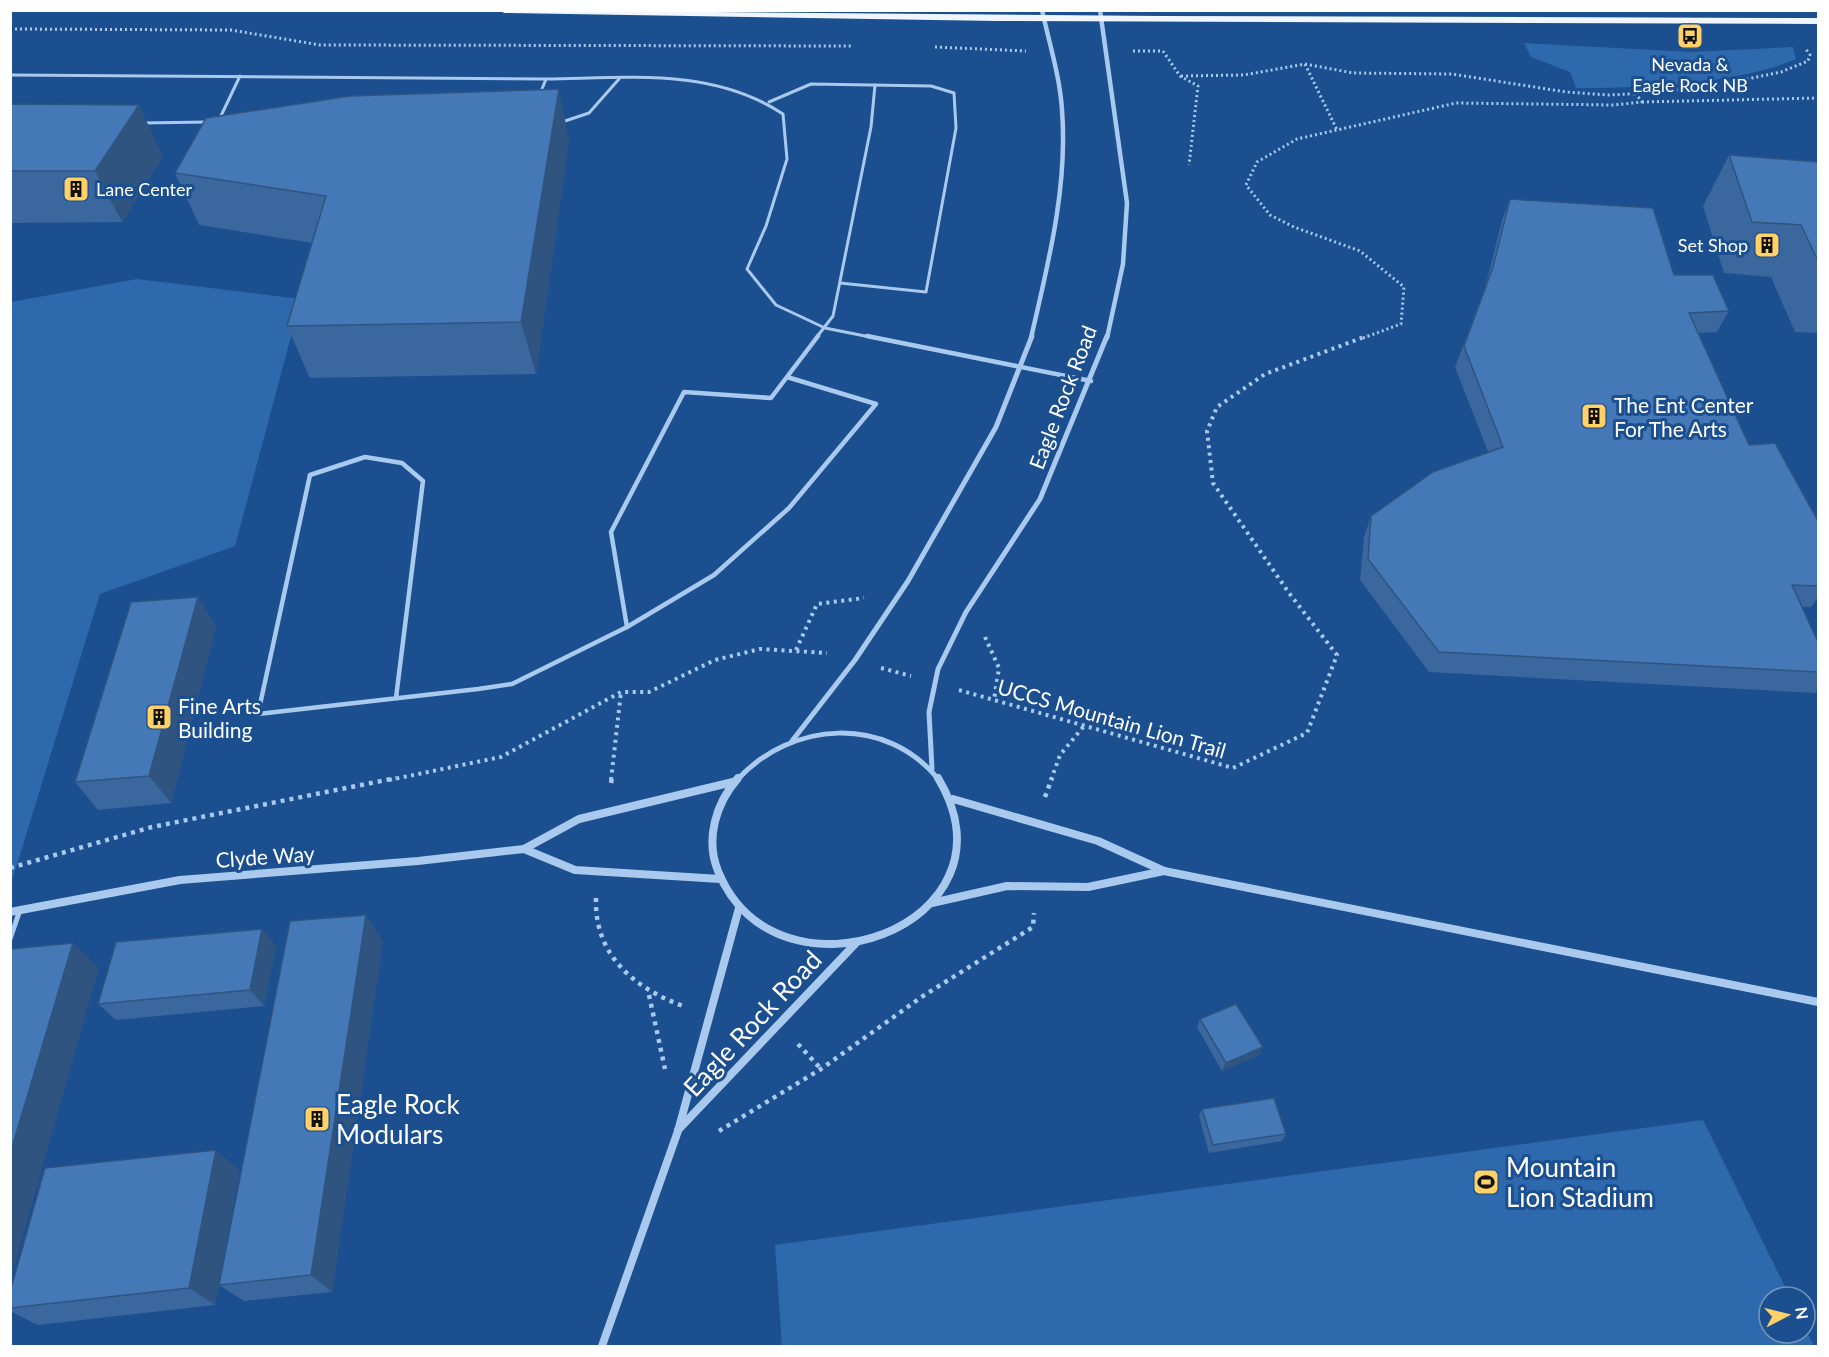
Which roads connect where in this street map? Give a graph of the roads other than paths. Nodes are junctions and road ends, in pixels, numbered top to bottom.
1 (504, 10) edge
2 (1042, 15) edge
3 (1100, 15) edge
4 (1818, 21) edge
5 (10, 75) edge
6 (240, 76) junction
7 (546, 79) junction
8 (620, 79) junction
9 (875, 85) junction
10 (538, 100) edge
11 (769, 102) junction
12 (136, 122) dead end
13 (218, 122) junction
14 (230, 122) edge
15 (553, 122) edge
16 (840, 283) junction
17 (825, 328) junction
18 (1021, 367) junction
19 (787, 377) junction
20 (1091, 381) junction
21 (627, 627) junction
22 (396, 698) junction
23 (792, 741) junction
24 (932, 769) junction
25 (734, 782) junction
26 (953, 799) junction
27 (524, 849) junction
28 (1164, 871) junction
29 (720, 879) junction
30 (932, 903) junction
31 (739, 908) junction
32 (20, 910) junction
33 (10, 912) edge
34 (10, 939) edge
35 (856, 943) junction
36 (1818, 1002) edge
37 (678, 1131) junction
38 (602, 1347) edge

1 - 2 main road
2 - 3 main road
2 - 18 street, Eagle Rock Road
3 - 4 main road
3 - 20 street, Eagle Rock Road
5 - 6 lane
6 - 7 lane
6 - 13 lane
7 - 8 lane
7 - 10 lane
8 - 11 lane
8 - 15 lane
9 - 11 lane
9 - 16 lane
9 - 16 lane
11 - 17 lane
12 - 13 lane
13 - 14 lane
16 - 17 lane
17 - 18 lane
17 - 19 lane
18 - 20 lane
18 - 23 street, Eagle Rock Road
19 - 21 lane
19 - 21 lane
20 - 24 street, Eagle Rock Road
21 - 22 lane
22 - 22 lane
23 - 24 street, Eagle Rock Road
23 - 25 street, Eagle Rock Road
24 - 26 street, Eagle Rock Road
25 - 27 street
25 - 29 street, Eagle Rock Road
26 - 28 street
26 - 30 street, Eagle Rock Road
27 - 29 street
27 - 32 street, Clyde Way
28 - 30 street
28 - 36 street
29 - 31 street, Eagle Rock Road
30 - 35 street, Eagle Rock Road
31 - 35 street, Eagle Rock Road
31 - 37 street, Eagle Rock Road
32 - 33 street, Clyde Way
32 - 34 lane
35 - 37 street, Eagle Rock Road
37 - 38 street, Eagle Rock Road

